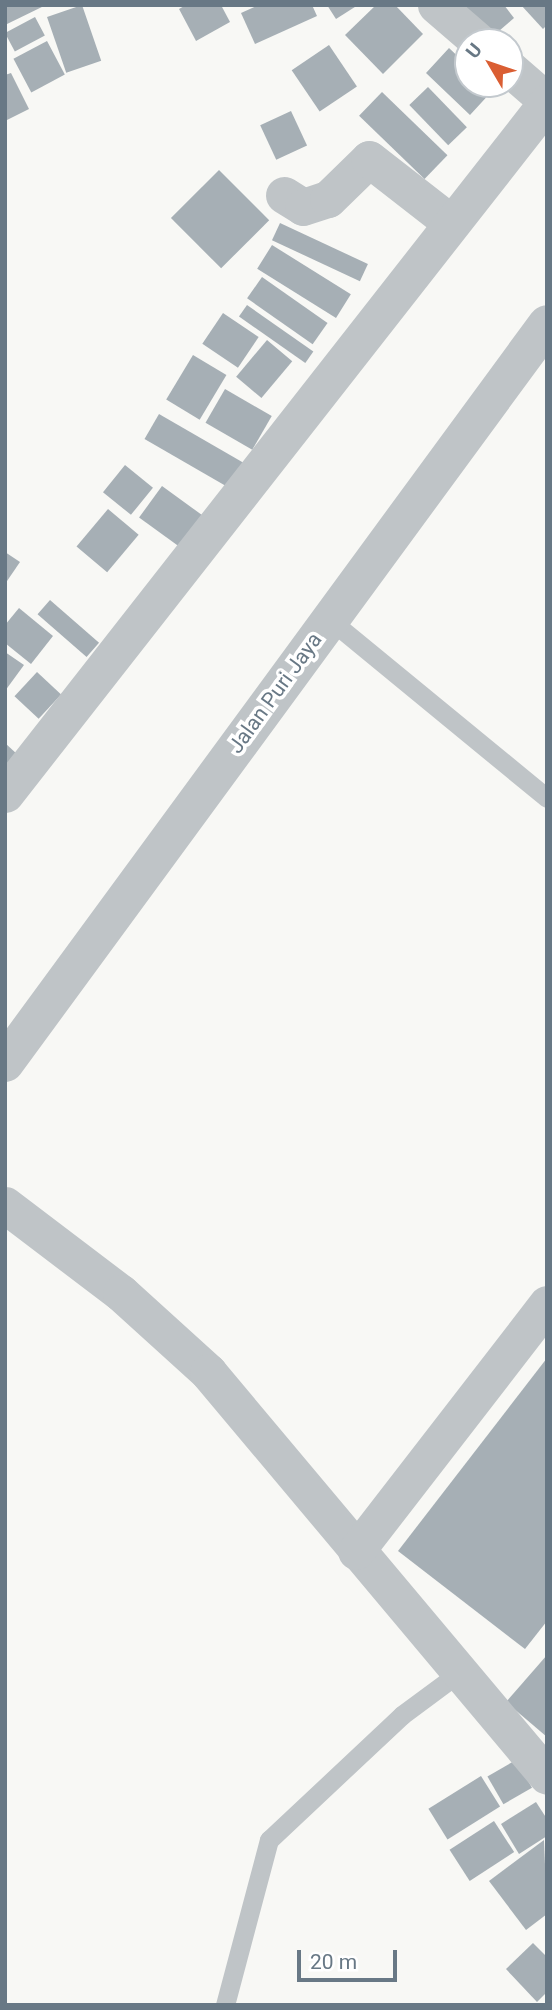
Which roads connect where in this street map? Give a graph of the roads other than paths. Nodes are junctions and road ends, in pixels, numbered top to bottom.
1 (436, 5) edge
2 (463, 28) edge
3 (524, 81) edge
4 (547, 101) edge
5 (284, 195) dead end
6 (450, 222) junction
7 (547, 324) edge
8 (329, 619) junction
9 (5, 794) edge
10 (547, 799) edge
11 (5, 1063) edge
12 (5, 1205) edge
13 (547, 1304) edge
14 (356, 1551) junction
15 (456, 1675) junction
16 (547, 1776) edge
17 (225, 2005) edge

1 - 2 street
3 - 4 street
4 - 6 street
5 - 6 street
6 - 9 street
7 - 8 street, Jalan Puri Jaya
8 - 10 lane
8 - 11 street, Jalan Puri Jaya
12 - 14 street
13 - 14 street
14 - 15 street
15 - 16 street
15 - 17 lane

